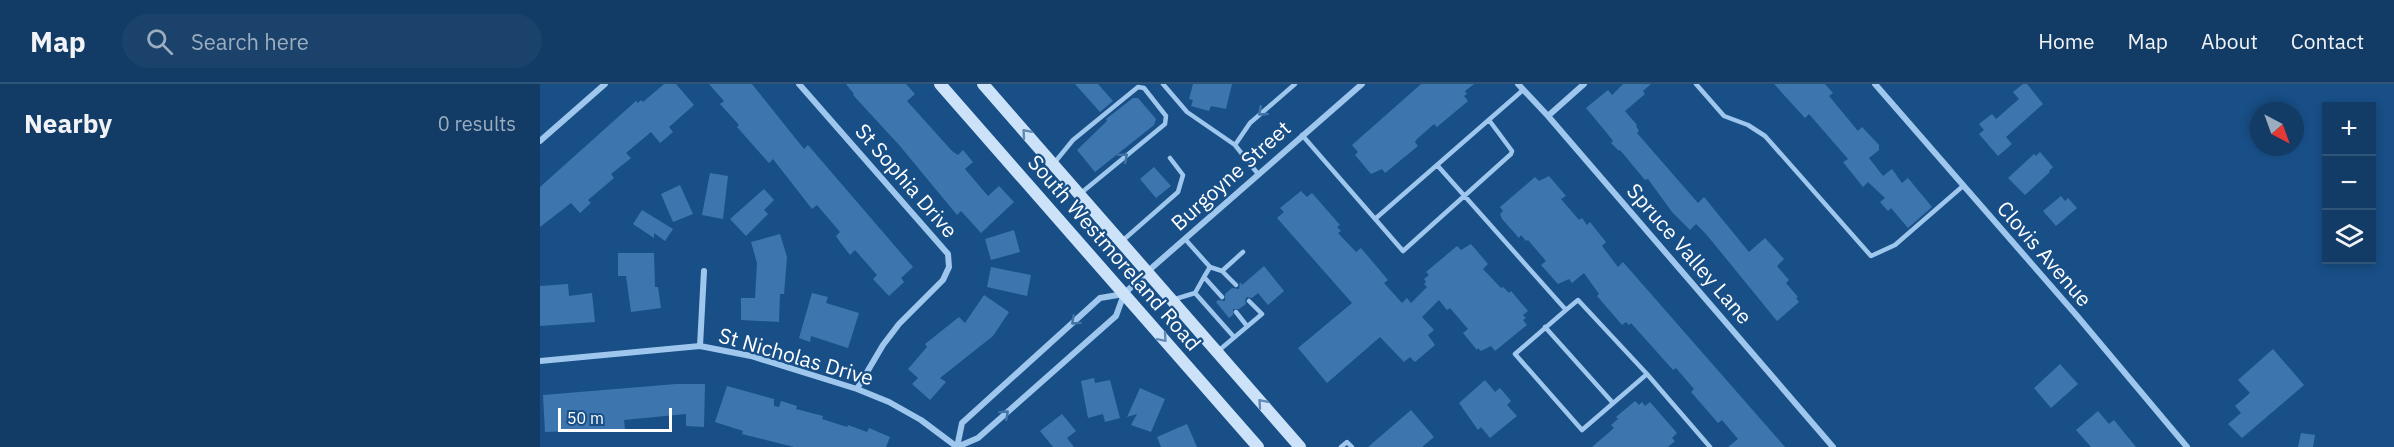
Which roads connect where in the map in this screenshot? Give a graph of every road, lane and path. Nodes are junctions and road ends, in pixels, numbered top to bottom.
1 (605, 84) edge
2 (799, 84) edge
3 (983, 84) edge
4 (1163, 84) edge
5 (1295, 84) edge
6 (1362, 84) edge
7 (1518, 84) edge
8 (1584, 84) edge
9 (1696, 84) edge
10 (1875, 84) edge
11 (944, 86) edge
12 (1523, 90) junction
13 (1548, 116) junction
14 (1489, 120) junction
15 (1302, 135) junction
16 (540, 141) edge
17 (1235, 145) junction
18 (1170, 158) dead end
19 (1053, 164) junction
20 (1437, 165) junction
21 (1258, 174) junction
22 (1963, 186) junction
23 (1079, 194) junction
24 (1464, 195) junction
25 (1375, 219) junction
26 (1185, 239) junction
27 (1121, 242) junction
28 (1243, 252) dead end
29 (1210, 267) junction
30 (704, 271) dead end
31 (1222, 271) junction
32 (1148, 272) junction
33 (1204, 277) junction
34 (1236, 285) dead end
35 (1195, 292) junction
36 (1124, 294) junction
37 (1222, 297) dead end
38 (1172, 300) junction
39 (1250, 301) dead end
40 (1566, 310) junction
41 (1236, 312) dead end
42 (1247, 326) junction
43 (1545, 327) junction
44 (1234, 337) junction
45 (700, 346) junction
46 (1217, 352) junction
47 (540, 361) edge
48 (1647, 374) junction
49 (856, 389) junction
50 (1613, 403) junction
51 (957, 447) edge
52 (1258, 447) edge
53 (1300, 447) edge
54 (1341, 447) edge
55 (1352, 447) edge
56 (1710, 447) edge
57 (1833, 447) edge
58 (2187, 447) edge

1 - 16 street
2 - 49 street, St Sophia Drive
19 -> 3 main road, South Westmoreland Road
4 - 17 lane
5 -> 17 lane
6 - 15 street, Burgoyne Street
7 - 12 street, Spruce Valley Lane
8 - 13 street
9 - 22 lane
10 - 22 street, Clovis Avenue
11 - 36 main road, South Westmoreland Road
12 - 13 street, Spruce Valley Lane
12 - 14 lane
13 - 57 street, Spruce Valley Lane
14 - 20 lane
14 - 24 lane
15 - 21 street, Burgoyne Street
15 - 25 lane
17 - 21 lane
18 - 27 lane
19 - 23 main road, South Westmoreland Road
23 -> 19 lane
20 - 24 lane
20 - 25 lane
21 - 26 street, Burgoyne Street
22 - 58 street, Clovis Avenue
23 - 27 main road, South Westmoreland Road
24 - 25 lane
24 - 40 lane
26 - 29 lane
26 - 32 street, Burgoyne Street
27 - 32 main road, South Westmoreland Road
28 - 31 lane
29 - 31 lane
29 - 33 lane
30 - 45 street
31 - 34 lane
32 - 36 street, Burgoyne Street
32 - 38 main road, South Westmoreland Road
33 - 35 lane
33 - 37 lane
35 - 38 lane
35 - 44 lane
51 -> 36 street, Burgoyne Street
36 -> 51 street, Burgoyne Street
36 -> 52 main road, South Westmoreland Road
38 - 46 main road, South Westmoreland Road
39 - 42 lane
40 - 43 lane
40 - 48 lane
41 - 42 lane
42 - 44 lane
43 - 50 lane
43 - 50 lane
44 - 46 lane
45 - 47 street, St Nicholas Drive
45 - 49 street, St Nicholas Drive
53 -> 46 main road, South Westmoreland Road
48 - 50 lane
48 - 56 lane
49 - 51 street, St Nicholas Drive
54 - 55 lane

